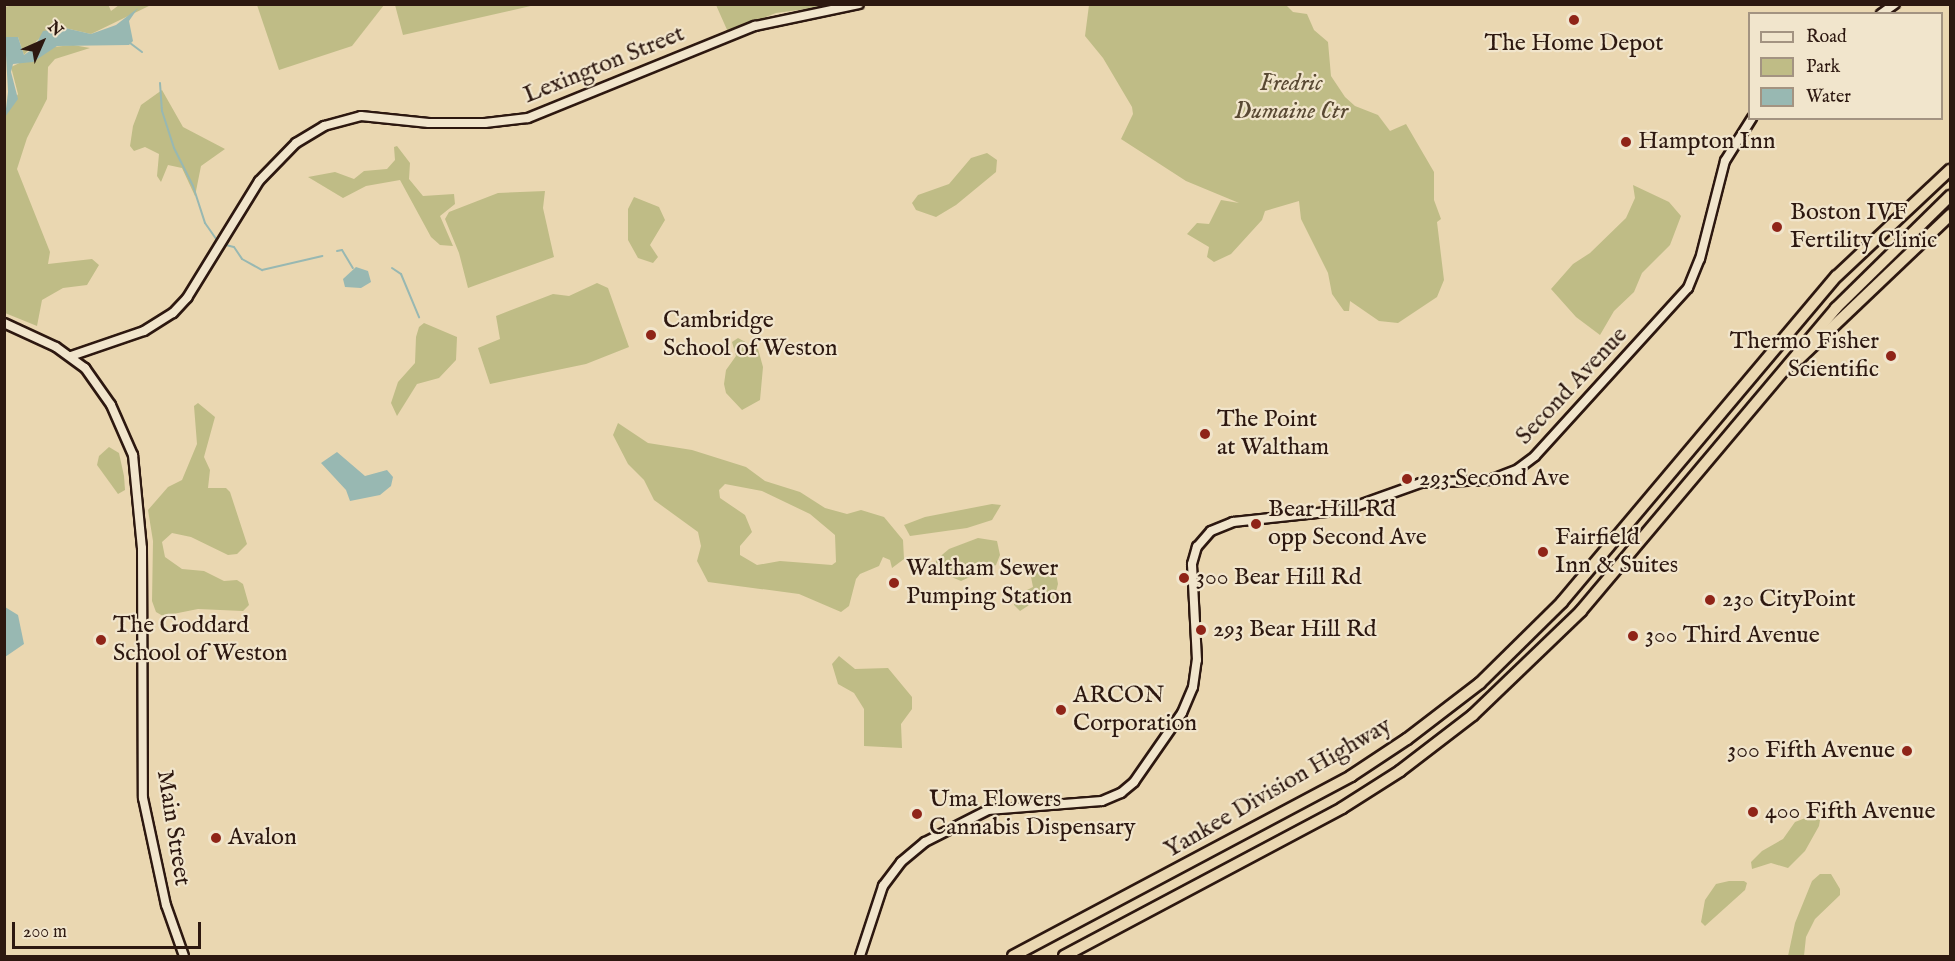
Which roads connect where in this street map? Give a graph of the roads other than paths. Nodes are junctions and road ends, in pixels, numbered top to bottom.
1 (859, 4) edge
2 (1751, 120) edge
3 (1950, 161) edge
4 (1950, 170) edge
5 (1930, 187) junction
6 (1950, 196) edge
7 (1950, 215) edge
8 (4, 323) edge
9 (100, 345) junction
10 (71, 356) junction
11 (85, 368) junction
12 (1780, 374) junction
13 (184, 957) edge
14 (860, 957) edge
15 (1013, 957) edge
16 (1064, 957) edge

1 - 9 street, Lexington Street
2 - 14 street, Second Avenue
3 - 5 highway
4 - 5 highway, Yankee Division Highway
5 - 15 highway, Yankee Division Highway
6 - 12 highway, Yankee Division Highway
7 - 12 highway
8 - 10 street, Main Street
9 - 10 street, Lexington Street
9 - 11 street
10 - 11 street, Main Street
11 - 13 street, Main Street
12 - 16 highway, Yankee Division Highway

